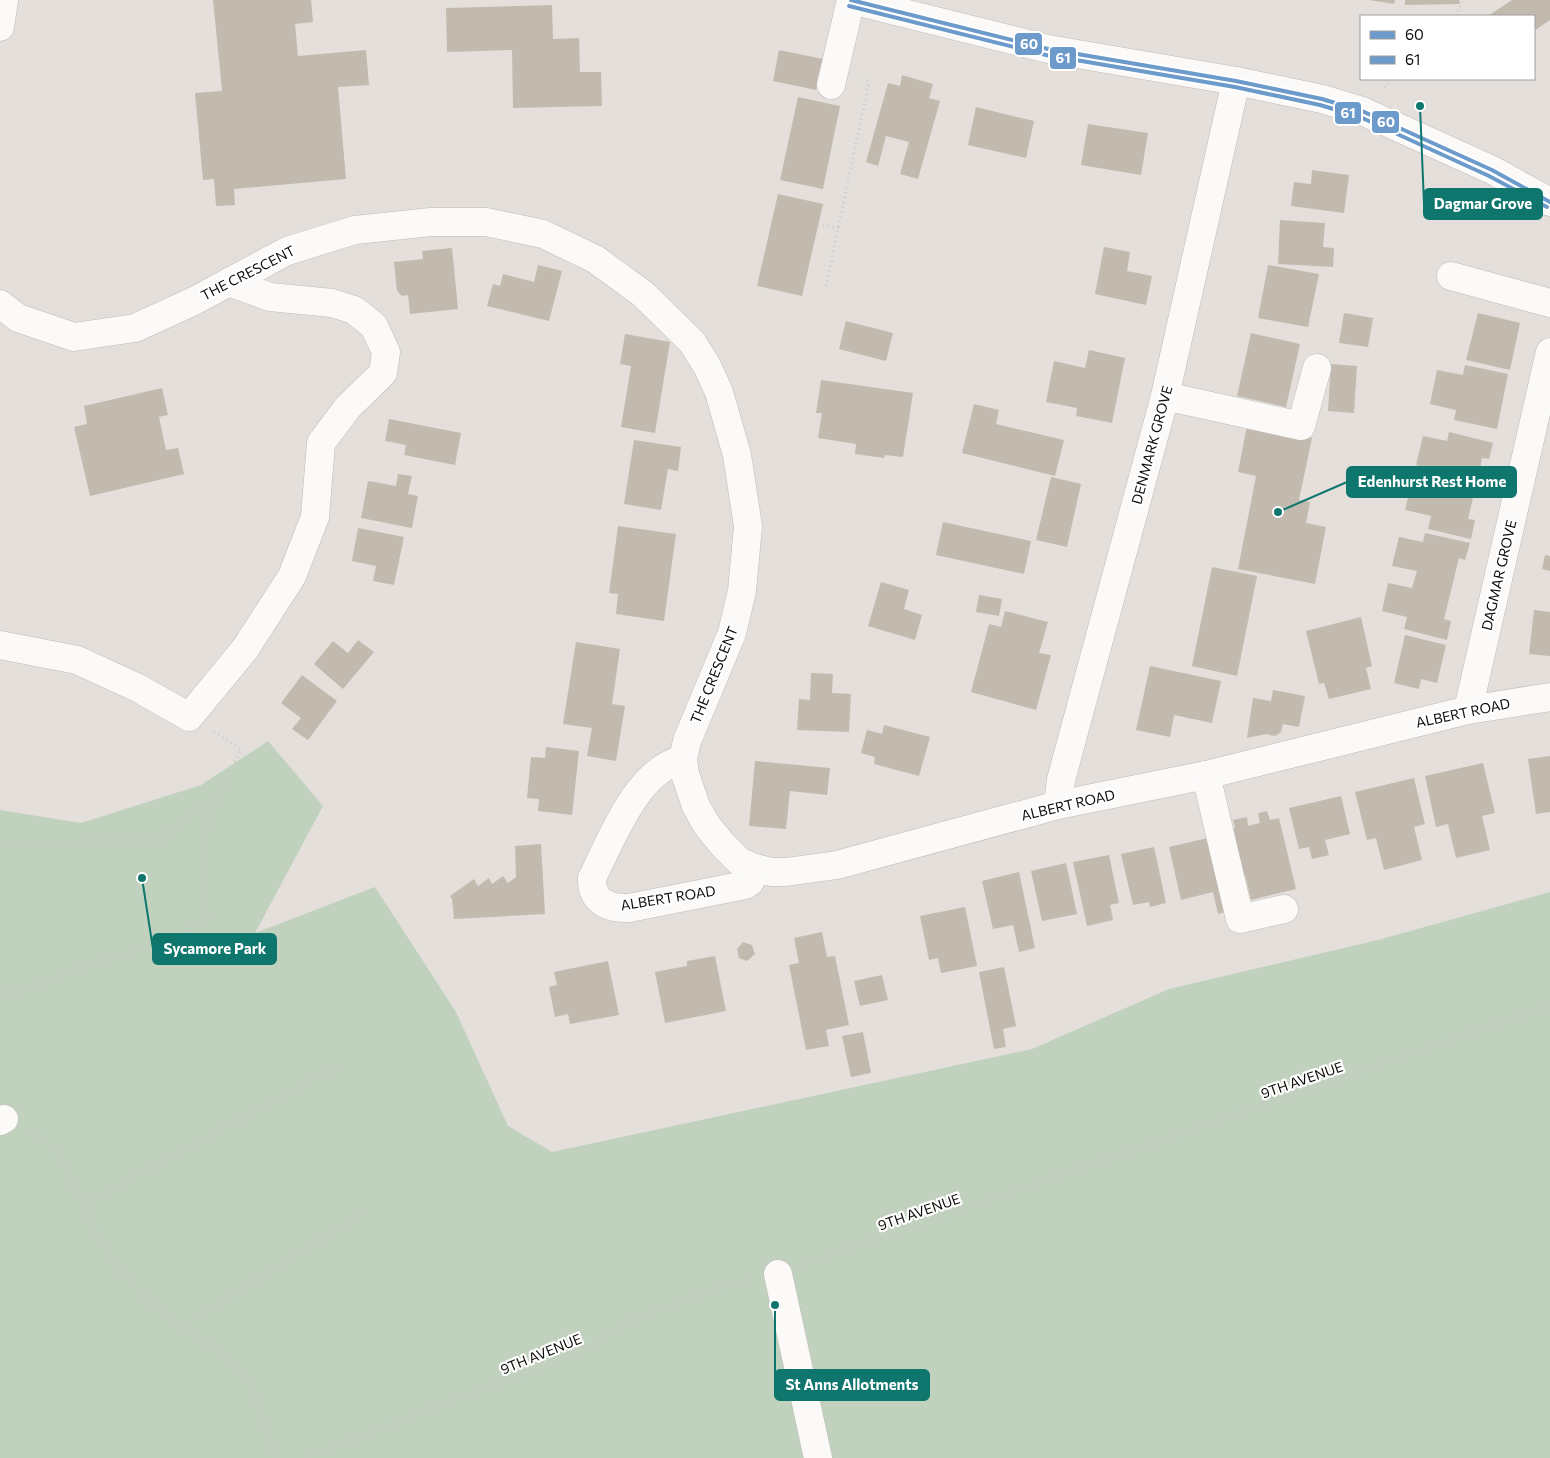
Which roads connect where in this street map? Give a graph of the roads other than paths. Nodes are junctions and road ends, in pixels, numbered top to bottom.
1 (4, 0) edge
2 (851, 0) edge
3 (0, 27) edge
4 (1236, 81) junction
5 (831, 85) dead end
6 (1550, 202) edge
7 (1451, 276) dead end
8 (229, 282) junction
9 (1550, 303) edge
10 (0, 304) edge
11 (1550, 352) edge
12 (1317, 368) dead end
13 (1165, 396) junction
14 (0, 645) edge
15 (1550, 697) edge
16 (1468, 710) junction
17 (683, 759) junction
18 (1206, 775) junction
19 (1058, 805) junction
20 (755, 868) junction
21 (1284, 909) dead end
22 (778, 1274) road end
23 (818, 1458) edge

1 - 3 street
2 - 4 street
2 - 5 street
4 - 6 street
4 - 13 street, DENMARK GROVE
7 - 9 street
8 - 10 street, THE CRESCENT
8 - 14 street
8 - 17 street, THE CRESCENT
11 - 16 street, DAGMAR GROVE
12 - 13 street
13 - 19 street, DENMARK GROVE
15 - 16 street, ALBERT ROAD
16 - 18 street, ALBERT ROAD
17 - 20 street, THE CRESCENT
17 - 20 street, ALBERT ROAD
18 - 19 street, ALBERT ROAD
18 - 21 street
19 - 20 street, ALBERT ROAD
22 - 23 street

